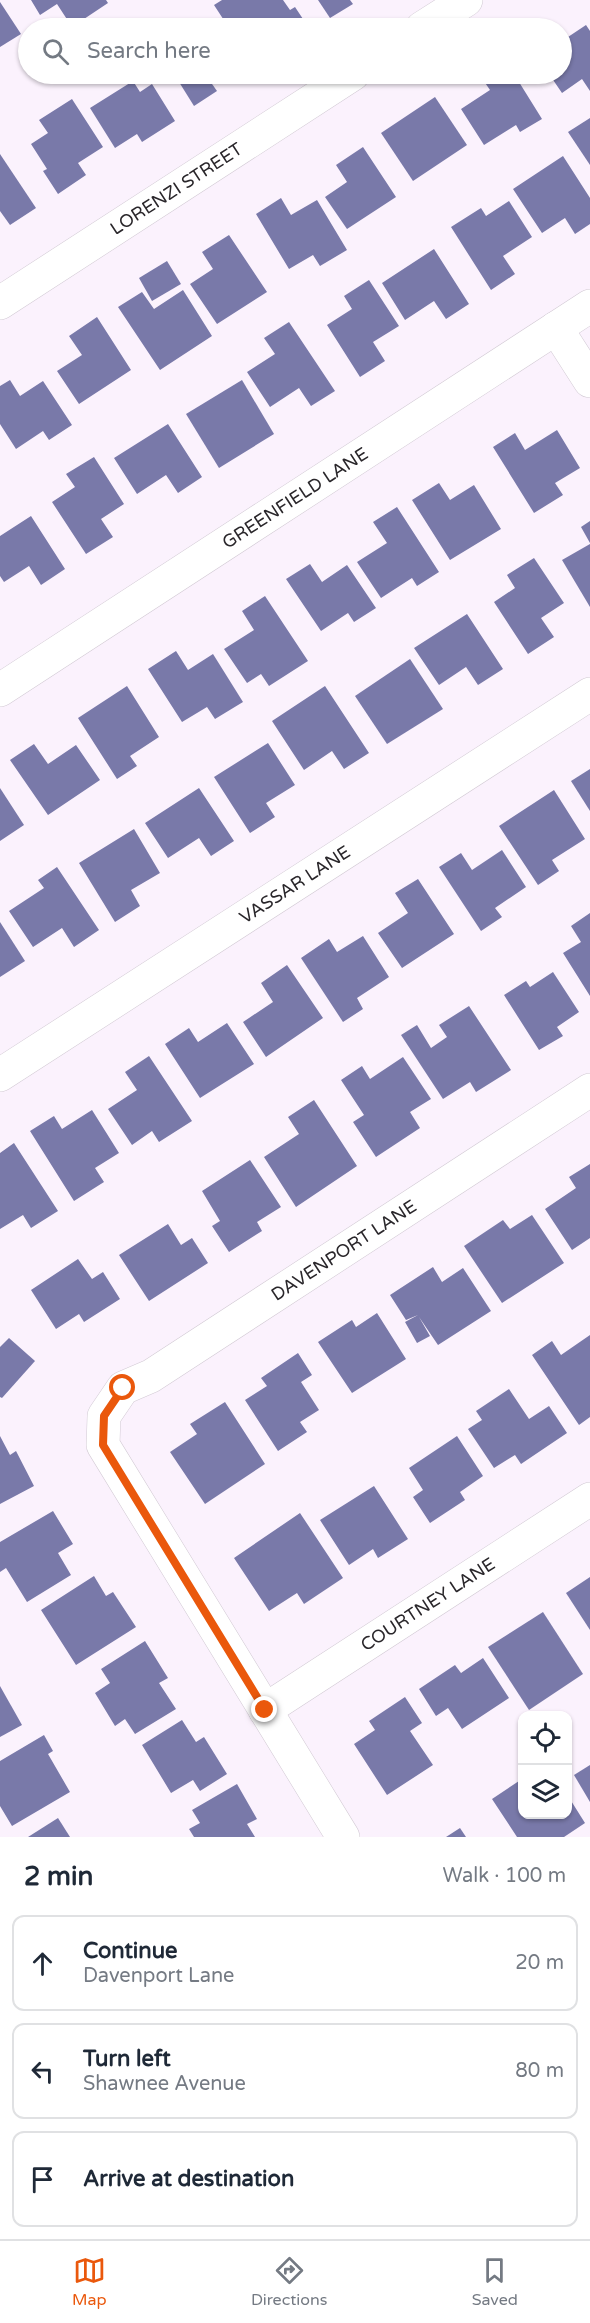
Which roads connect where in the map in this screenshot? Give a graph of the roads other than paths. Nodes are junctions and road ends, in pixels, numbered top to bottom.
1 (466, 0) edge
2 (438, 18) edge
3 (338, 84) edge
4 (0, 303) edge
5 (590, 306) edge
6 (556, 328) junction
7 (590, 381) edge
8 (0, 690) edge
9 (590, 694) edge
10 (0, 1075) edge
11 (590, 1090) edge
12 (590, 1498) edge
13 (265, 1710) junction
14 (343, 1837) edge

1 - 2 street
3 - 4 street, LORENZI STREET
5 - 6 street, GREENFIELD LANE
6 - 7 street
6 - 8 street, GREENFIELD LANE
9 - 10 street, VASSAR LANE
11 - 13 street, DAVENPORT LANE
12 - 13 street, COURTNEY LANE
13 - 14 street

